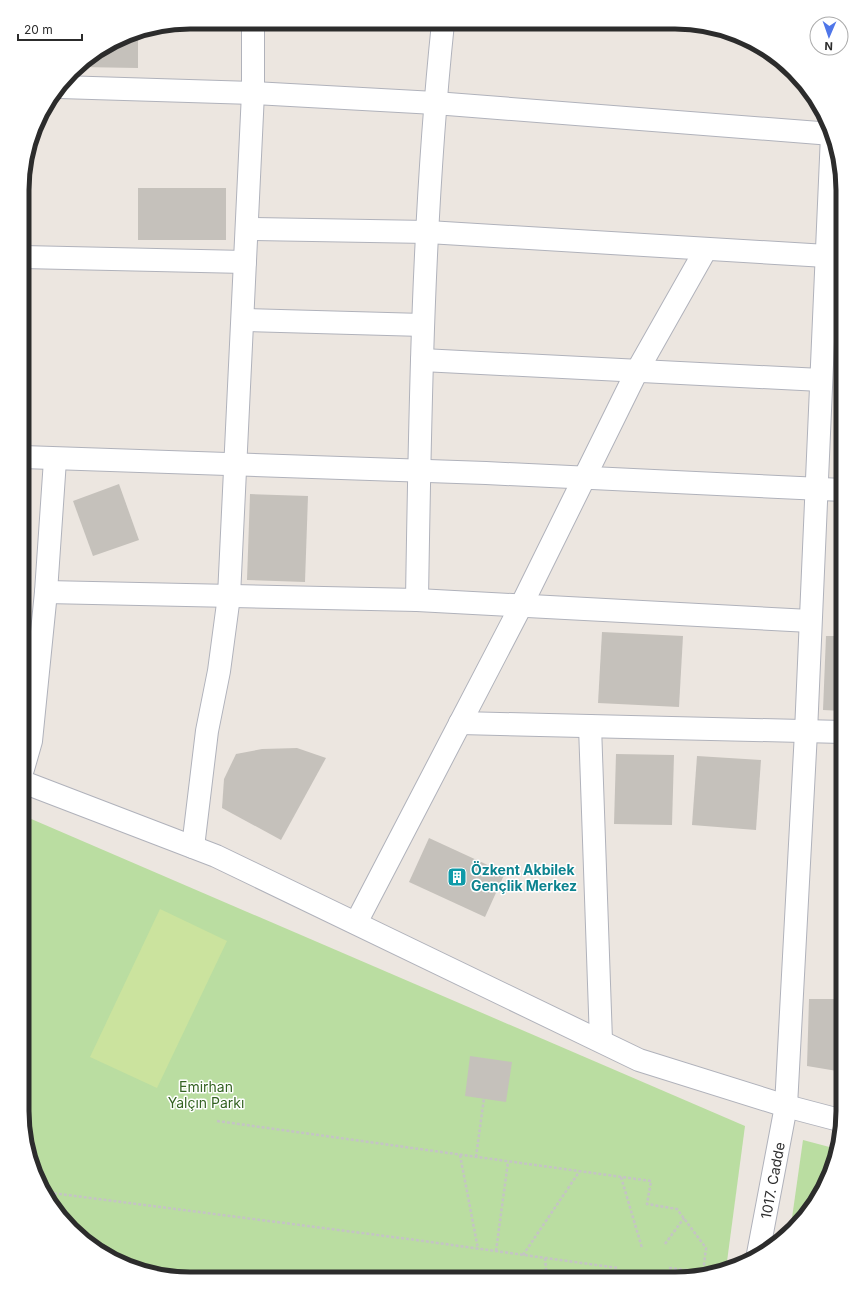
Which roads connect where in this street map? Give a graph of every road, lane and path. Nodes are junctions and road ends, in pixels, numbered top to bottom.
1 (253, 29) edge
2 (442, 29) edge
3 (66, 87) edge
4 (253, 93) junction
5 (435, 103) junction
6 (825, 133) edge
7 (833, 157) edge
8 (247, 228) junction
9 (428, 232) junction
10 (706, 249) junction
11 (835, 256) edge
12 (29, 257) edge
13 (245, 262) junction
14 (243, 320) junction
15 (423, 325) junction
16 (422, 360) junction
17 (637, 371) junction
18 (821, 380) junction
19 (29, 458) edge
20 (55, 460) junction
21 (236, 465) junction
22 (419, 471) junction
23 (584, 478) junction
24 (816, 490) junction
25 (836, 490) edge
26 (46, 592) junction
27 (229, 596) junction
28 (417, 600) junction
29 (521, 606) junction
30 (810, 622) junction
31 (460, 723) junction
32 (590, 726) junction
33 (806, 732) junction
34 (836, 732) edge
35 (29, 747) edge
36 (29, 785) edge
37 (193, 847) junction
38 (356, 923) junction
39 (601, 1041) junction
40 (484, 1098) dead end
41 (786, 1106) junction
42 (836, 1119) edge
43 (217, 1122) dead end
44 (460, 1155) junction
45 (476, 1157) junction
46 (508, 1162) junction
47 (579, 1172) junction
48 (621, 1177) junction
49 (52, 1193) edge
50 (684, 1218) junction
51 (665, 1244) dead end
52 (478, 1248) junction
53 (642, 1248) dead end
54 (759, 1248) edge
55 (496, 1251) junction
56 (523, 1255) junction
57 (544, 1258) junction
58 (618, 1268) dead end
59 (670, 1268) dead end
60 (703, 1270) edge
61 (692, 1271) edge
62 (546, 1272) edge

1 - 4 street
2 - 5 street
3 - 4 street
4 - 5 street
4 - 8 street
5 - 6 street
5 - 9 street
7 - 11 street, 1017. Cadde
8 - 9 street
8 - 13 street
9 - 10 street
9 - 15 street
10 - 11 street
10 - 17 street
11 - 18 street, 1017. Cadde
12 - 13 street
13 - 14 street
14 - 15 street
14 - 21 street
15 - 16 street
16 - 17 street
16 - 22 street
17 - 18 street
17 - 23 street
18 - 24 street, 1017. Cadde
19 - 20 street
20 - 21 street
20 - 26 street
21 - 22 street
21 - 27 street
22 - 23 street
22 - 28 street
23 - 24 street
23 - 29 street
24 - 25 street
24 - 30 street, 1017. Cadde
26 - 27 street
26 - 35 street
27 - 28 street
27 - 37 street
28 - 29 street
29 - 30 street
29 - 31 street
30 - 33 street, 1017. Cadde
31 - 32 street
31 - 38 street
32 - 33 street
32 - 39 street
33 - 34 street
33 - 41 street, 1017. Cadde
36 - 37 street
37 - 38 street
38 - 39 street
39 - 41 street
40 - 45 path
41 - 42 street
41 - 54 street, 1017. Cadde
43 - 44 path
44 - 45 path
44 - 52 path
45 - 46 path
46 - 47 path
46 - 55 path
47 - 48 path
47 - 56 path
48 - 50 path
48 - 53 path
49 - 52 path
50 - 51 path
50 - 60 path
52 - 55 path
55 - 56 path
56 - 57 path
57 - 58 path
57 - 62 path
59 - 61 path

